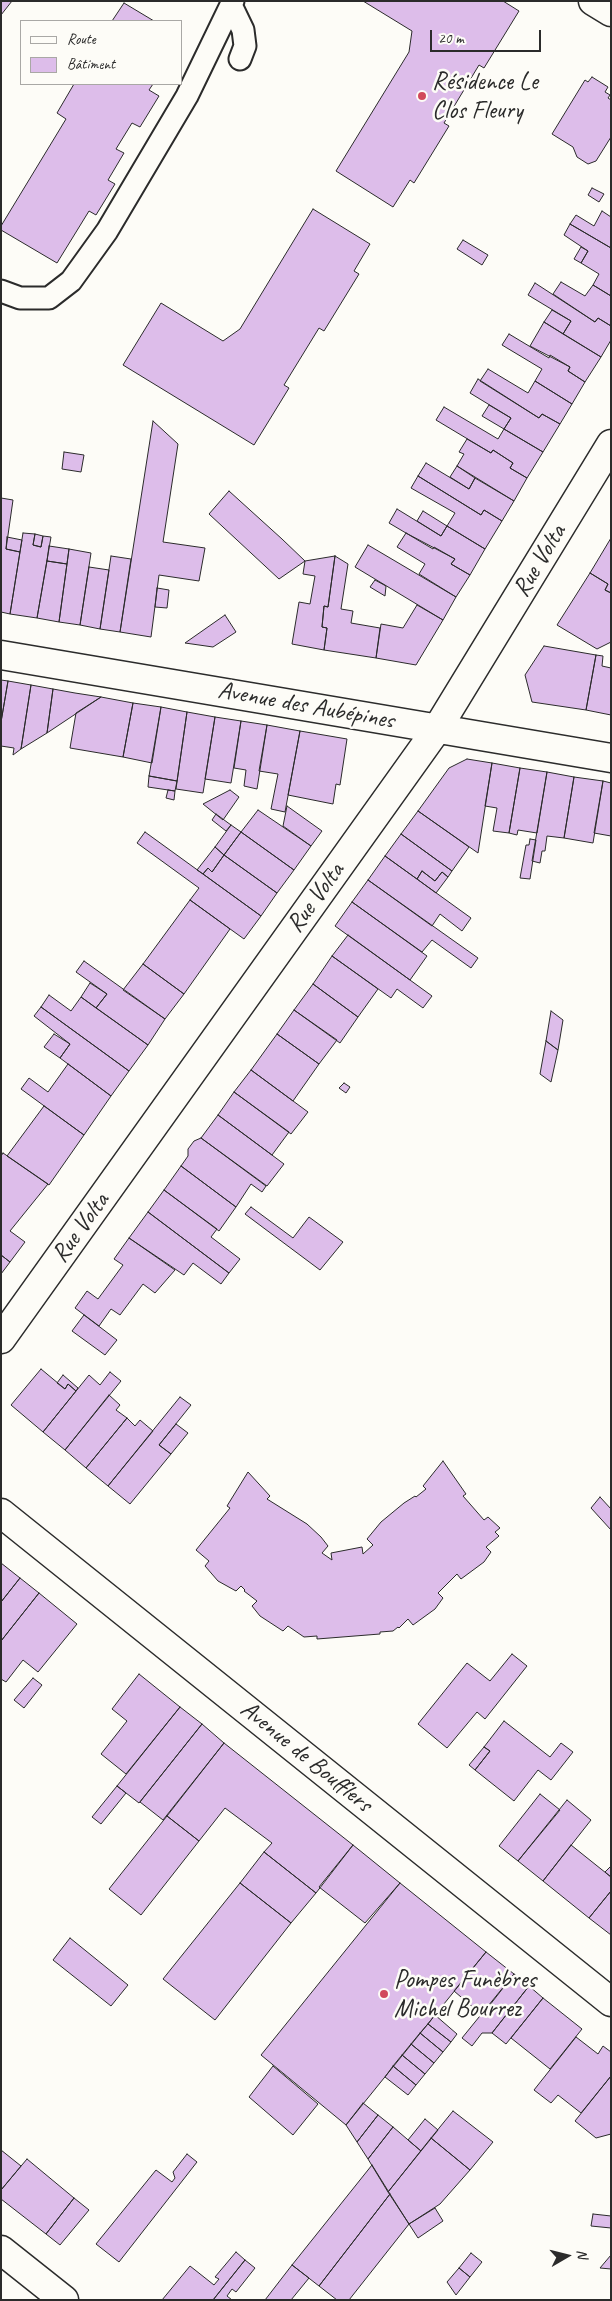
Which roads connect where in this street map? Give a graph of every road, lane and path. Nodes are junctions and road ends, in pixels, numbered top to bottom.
1 (593, 1) edge
2 (232, 3) edge
3 (611, 12) edge
4 (240, 59) dead end
5 (1, 291) edge
6 (611, 444) edge
7 (1, 655) edge
8 (436, 729) junction
9 (611, 758) edge
10 (1, 1339) edge
11 (1, 1513) edge
12 (611, 2002) edge
13 (1, 2250) edge
14 (64, 2300) edge

1 - 3 street
2 - 4 lane
2 - 5 lane
6 - 8 street, Rue Volta
7 - 8 street, Avenue des Aubépines
8 - 9 street, Avenue des Aubépines
8 - 10 street, Rue Volta
11 - 12 street, Avenue de Boufflers
13 - 14 street

